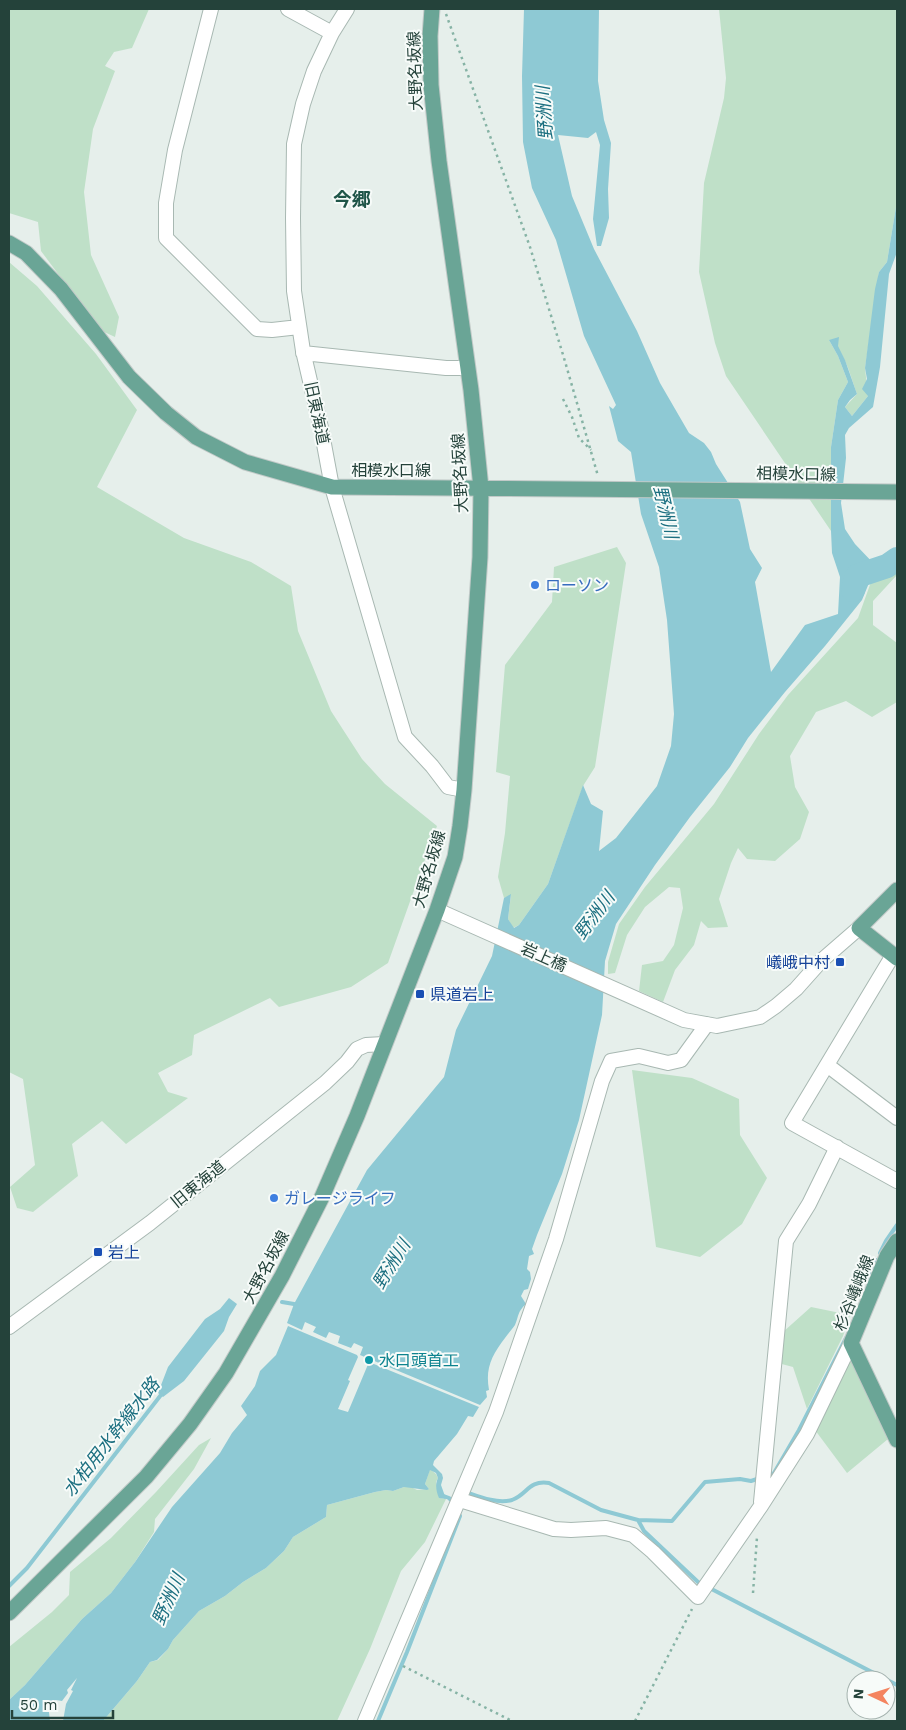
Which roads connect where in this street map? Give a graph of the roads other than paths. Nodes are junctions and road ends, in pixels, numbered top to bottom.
1 (211, 9) edge
2 (288, 9) edge
3 (347, 9) edge
4 (432, 9) edge
5 (332, 33) junction
6 (9, 242) edge
7 (299, 327) junction
8 (304, 353) junction
9 (468, 368) junction
10 (332, 487) junction
11 (481, 488) junction
12 (890, 492) edge
13 (464, 790) junction
14 (897, 890) edge
15 (437, 910) junction
16 (859, 928) junction
17 (895, 957) edge
18 (707, 1024) junction
19 (384, 1044) junction
20 (827, 1065) junction
21 (897, 1118) edge
22 (837, 1147) junction
23 (897, 1181) edge
24 (897, 1241) edge
25 (9, 1327) edge
26 (851, 1343) junction
27 (897, 1440) edge
28 (460, 1500) junction
29 (761, 1506) junction
30 (9, 1613) edge
31 (365, 1721) edge

1 - 7 street
2 - 5 street
3 - 5 street, 旧東海道
4 - 9 main road, 大野名坂線
5 - 7 street, 旧東海道
6 - 10 main road, 相模水口線
7 - 8 street, 旧東海道
8 - 9 street
8 - 10 street, 旧東海道
9 - 11 main road, 大野名坂線
10 - 11 main road, 相模水口線
10 - 13 street, 旧東海道
11 - 12 main road, 相模水口線
11 - 13 main road, 大野名坂線
13 - 15 main road, 大野名坂線
14 - 16 main road
15 - 18 street, 岩上橋
15 - 19 main road, 大野名坂線
16 - 17 main road
16 - 18 street, 岩上橋
17 - 20 street
18 - 28 street
19 - 25 street, 旧東海道
19 - 30 main road, 大野名坂線
20 - 21 street
20 - 22 street
22 - 23 street
22 - 29 street
24 - 26 main road, 杉谷嶬峨線
26 - 27 main road, 杉谷嶬峨線
26 - 29 street
28 - 29 street
28 - 31 street

